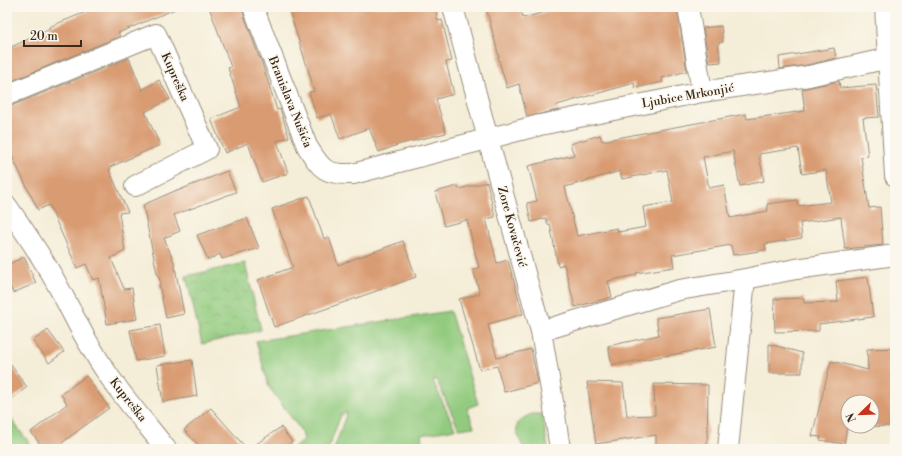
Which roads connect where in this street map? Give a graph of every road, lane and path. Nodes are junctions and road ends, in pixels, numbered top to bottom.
1 (253, 7) edge
2 (453, 7) edge
3 (688, 7) edge
4 (886, 7) edge
5 (889, 58) junction
6 (702, 92) junction
7 (7, 95) edge
8 (488, 139) junction
9 (894, 142) edge
10 (895, 176) edge
11 (135, 186) dead end
12 (7, 206) edge
13 (895, 255) edge
14 (745, 279) junction
15 (541, 330) junction
16 (166, 449) edge
17 (560, 449) edge
18 (728, 449) edge

1 - 8 street, Branislava Nušića
2 - 8 street, Zore Kovačević
3 - 6 street
4 - 5 street
5 - 6 street, Ljubice Mrkonjić
5 - 9 street
6 - 8 street, Ljubice Mrkonjić
7 - 11 street, Kupreška
8 - 15 street, Zore Kovačević
9 - 10 street
12 - 16 street, Kupreška
13 - 14 street
14 - 15 street
14 - 18 street
15 - 17 street, Zore Kovačević

